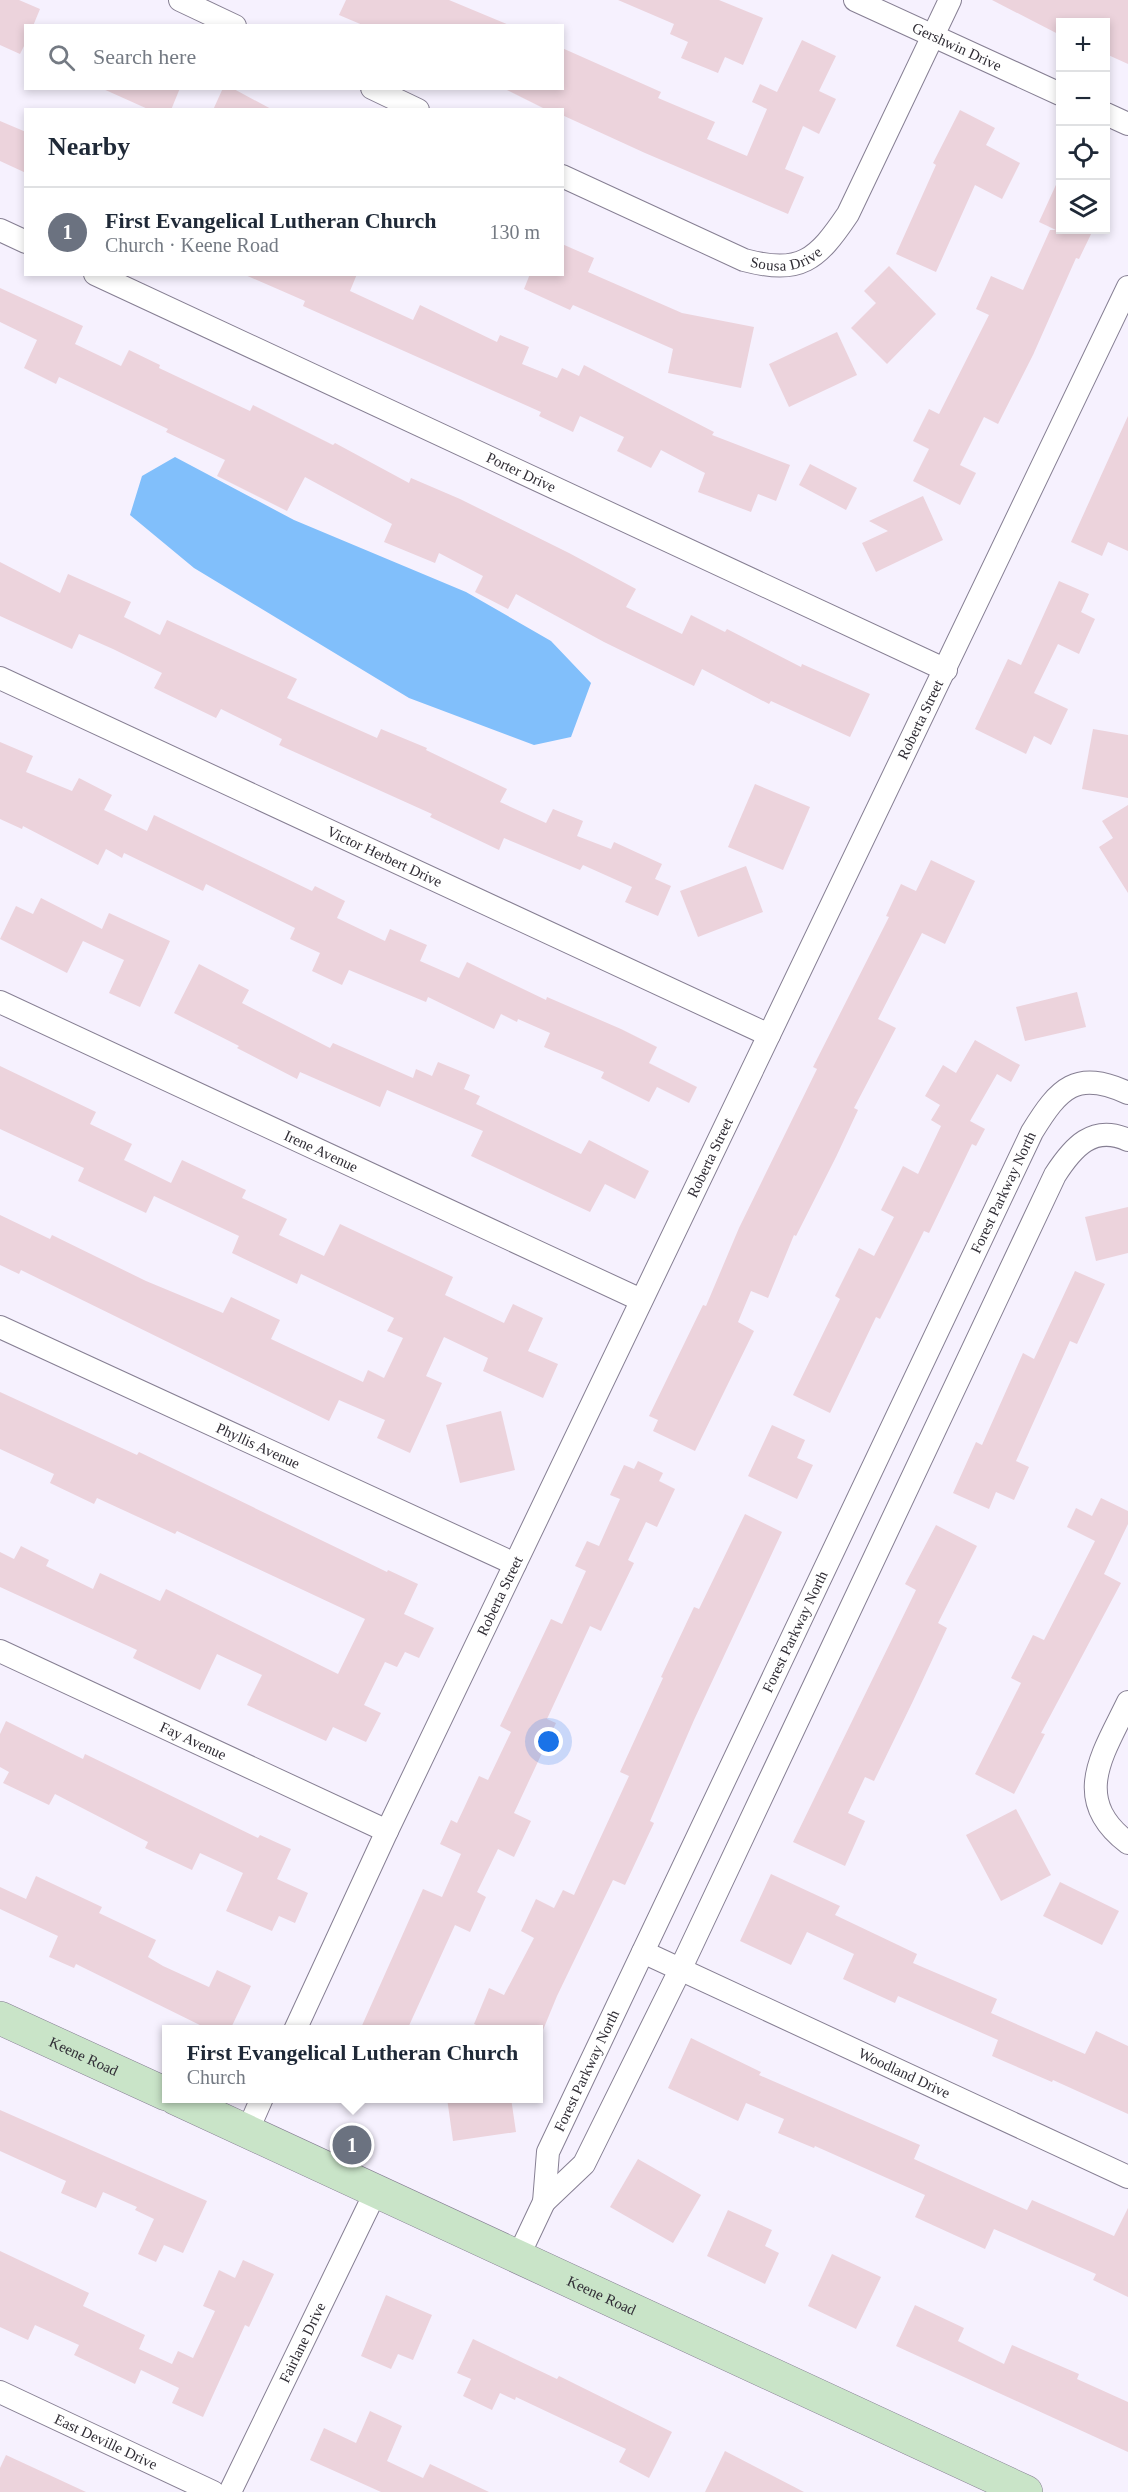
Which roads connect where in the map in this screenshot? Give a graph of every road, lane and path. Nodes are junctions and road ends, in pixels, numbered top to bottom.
1 (180, 0) edge
2 (855, 0) edge
3 (950, 0) edge
4 (231, 24) edge
5 (933, 36) junction
6 (376, 90) edge
7 (1056, 92) edge
8 (414, 108) edge
9 (1110, 116) edge
10 (1128, 124) edge
11 (564, 177) edge
12 (0, 230) edge
13 (24, 241) edge
14 (99, 276) edge
15 (1128, 287) edge
16 (946, 669) junction
17 (0, 678) edge
18 (0, 1002) edge
19 (769, 1035) junction
20 (1128, 1093) edge
21 (1128, 1140) edge
22 (641, 1300) junction
23 (0, 1327) edge
24 (936, 1341) junction
25 (969, 1356) junction
26 (515, 1564) junction
27 (0, 1652) edge
28 (1128, 1702) edge
29 (387, 1831) junction
30 (1128, 1843) edge
31 (643, 1952) junction
32 (680, 1970) junction
33 (0, 2018) edge
34 (297, 2025) edge
35 (162, 2092) edge
36 (186, 2103) edge
37 (260, 2103) edge
38 (247, 2132) junction
39 (1128, 2177) edge
40 (375, 2193) junction
41 (544, 2202) junction
42 (518, 2257) junction
43 (0, 2392) edge
44 (213, 2492) edge
45 (230, 2492) edge
46 (1026, 2492) edge

1 - 4 street
2 - 5 street, Gershwin Drive
3 - 5 street, Sousa Drive
5 - 7 street, Gershwin Drive
5 - 11 street, Sousa Drive
6 - 8 street
9 - 10 street
12 - 13 street
14 - 16 street, Porter Drive
15 - 16 street, Roberta Street
16 - 19 street, Roberta Street
17 - 19 street, Victor Herbert Drive
18 - 22 street, Irene Avenue
19 - 22 street, Roberta Street
20 - 24 street, Forest Parkway North
21 - 25 street, Forest Parkway North
22 - 26 street, Roberta Street
23 - 26 street, Phyllis Avenue
24 - 25 street
24 - 31 street, Forest Parkway North
25 - 32 street, Forest Parkway North
26 - 29 street, Roberta Street
27 - 29 street, Fay Avenue
28 - 30 street
29 - 34 street, Roberta Street
31 - 32 street, Woodland Drive
31 - 41 street, Forest Parkway North
32 - 39 street, Woodland Drive
32 - 41 street, Forest Parkway North
33 - 35 main road, Keene Road
36 - 38 main road, Keene Road
37 - 38 street
38 - 40 main road, Keene Road
40 - 42 main road, Keene Road
40 - 45 street, Fairlane Drive
41 - 42 street, Forest Parkway North
42 - 46 main road, Keene Road
43 - 44 street, East Deville Drive

